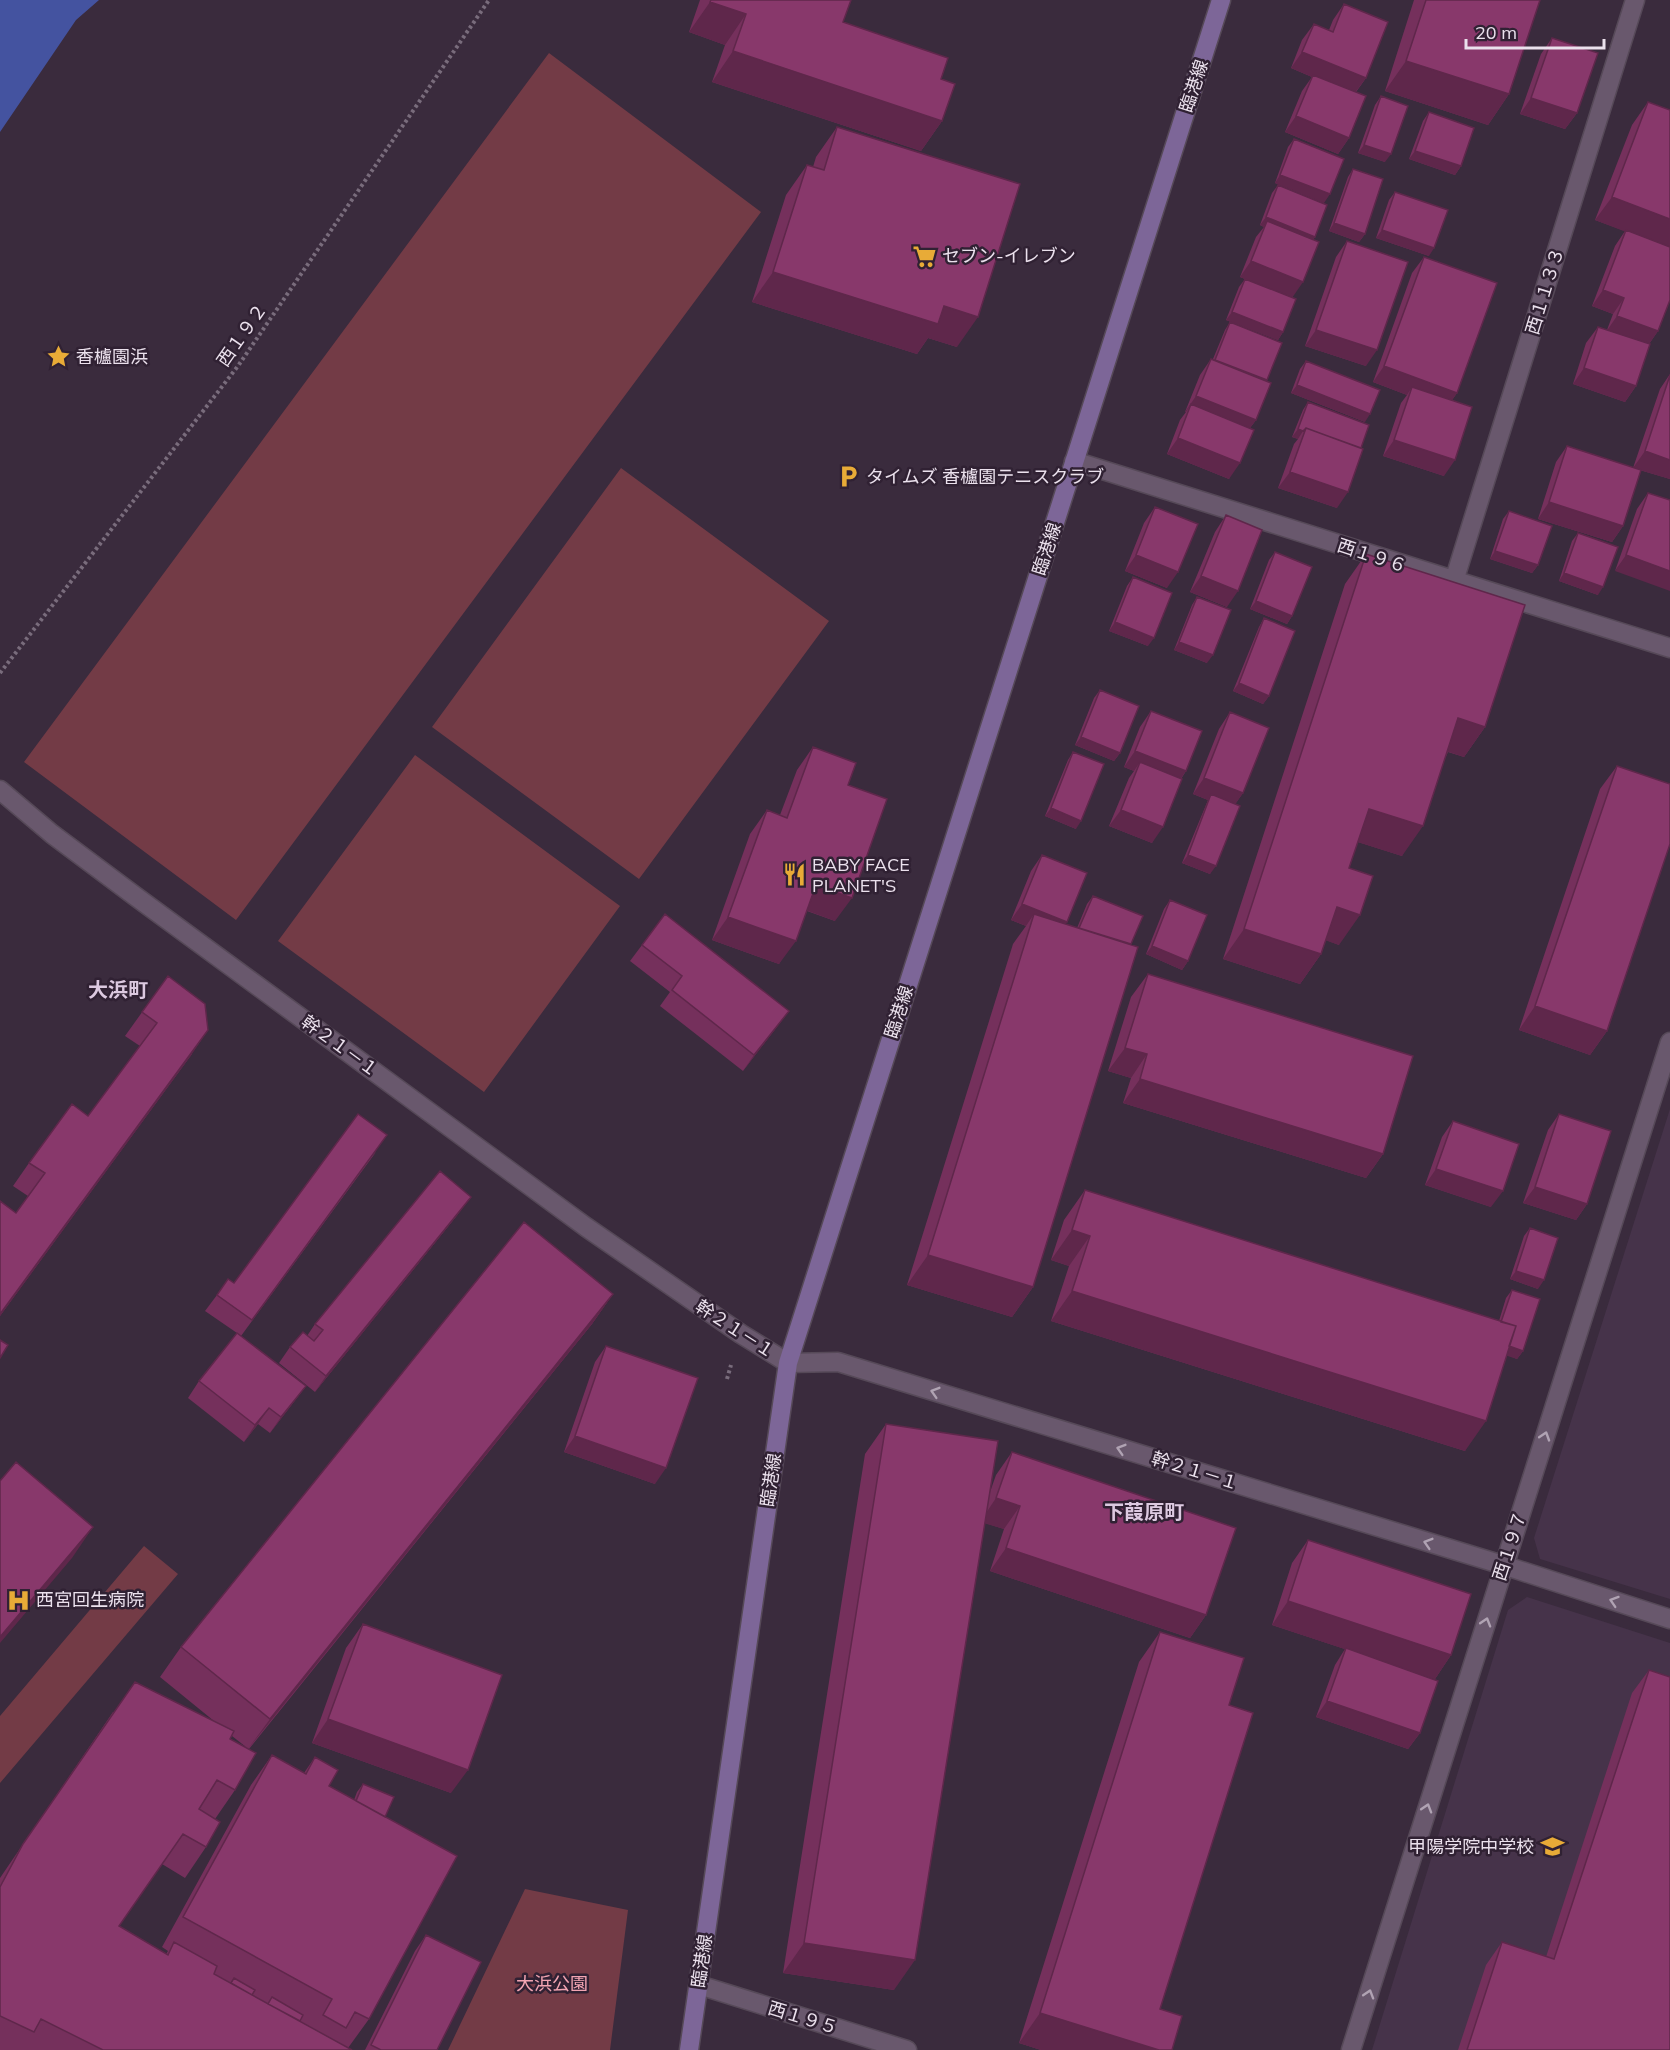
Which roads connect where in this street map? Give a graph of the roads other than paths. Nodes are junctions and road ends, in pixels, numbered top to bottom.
1 (1221, 0) edge
2 (1635, 0) edge
3 (1074, 461) junction
4 (1454, 581) junction
5 (1670, 648) edge
6 (0, 790) edge
7 (1670, 1042) edge
8 (788, 1363) junction
9 (1503, 1565) junction
10 (1670, 1619) edge
11 (699, 1986) junction
12 (689, 2050) edge
13 (907, 2050) edge
14 (1351, 2050) edge

1 - 3 street, 臨港線
2 - 4 street, 西１１３３
3 - 4 street, 西１９６
3 - 8 street, 臨港線
4 - 5 street, 西１９６
6 - 8 street, 幹２１－１
9 -> 7 street, 西１９７
9 -> 8 street, 幹２１－１
8 - 11 street, 臨港線
10 -> 9 street, 幹２１－１
14 -> 9 street, 西１９７
11 - 12 street, 臨港線
11 - 13 street, 西１９５

